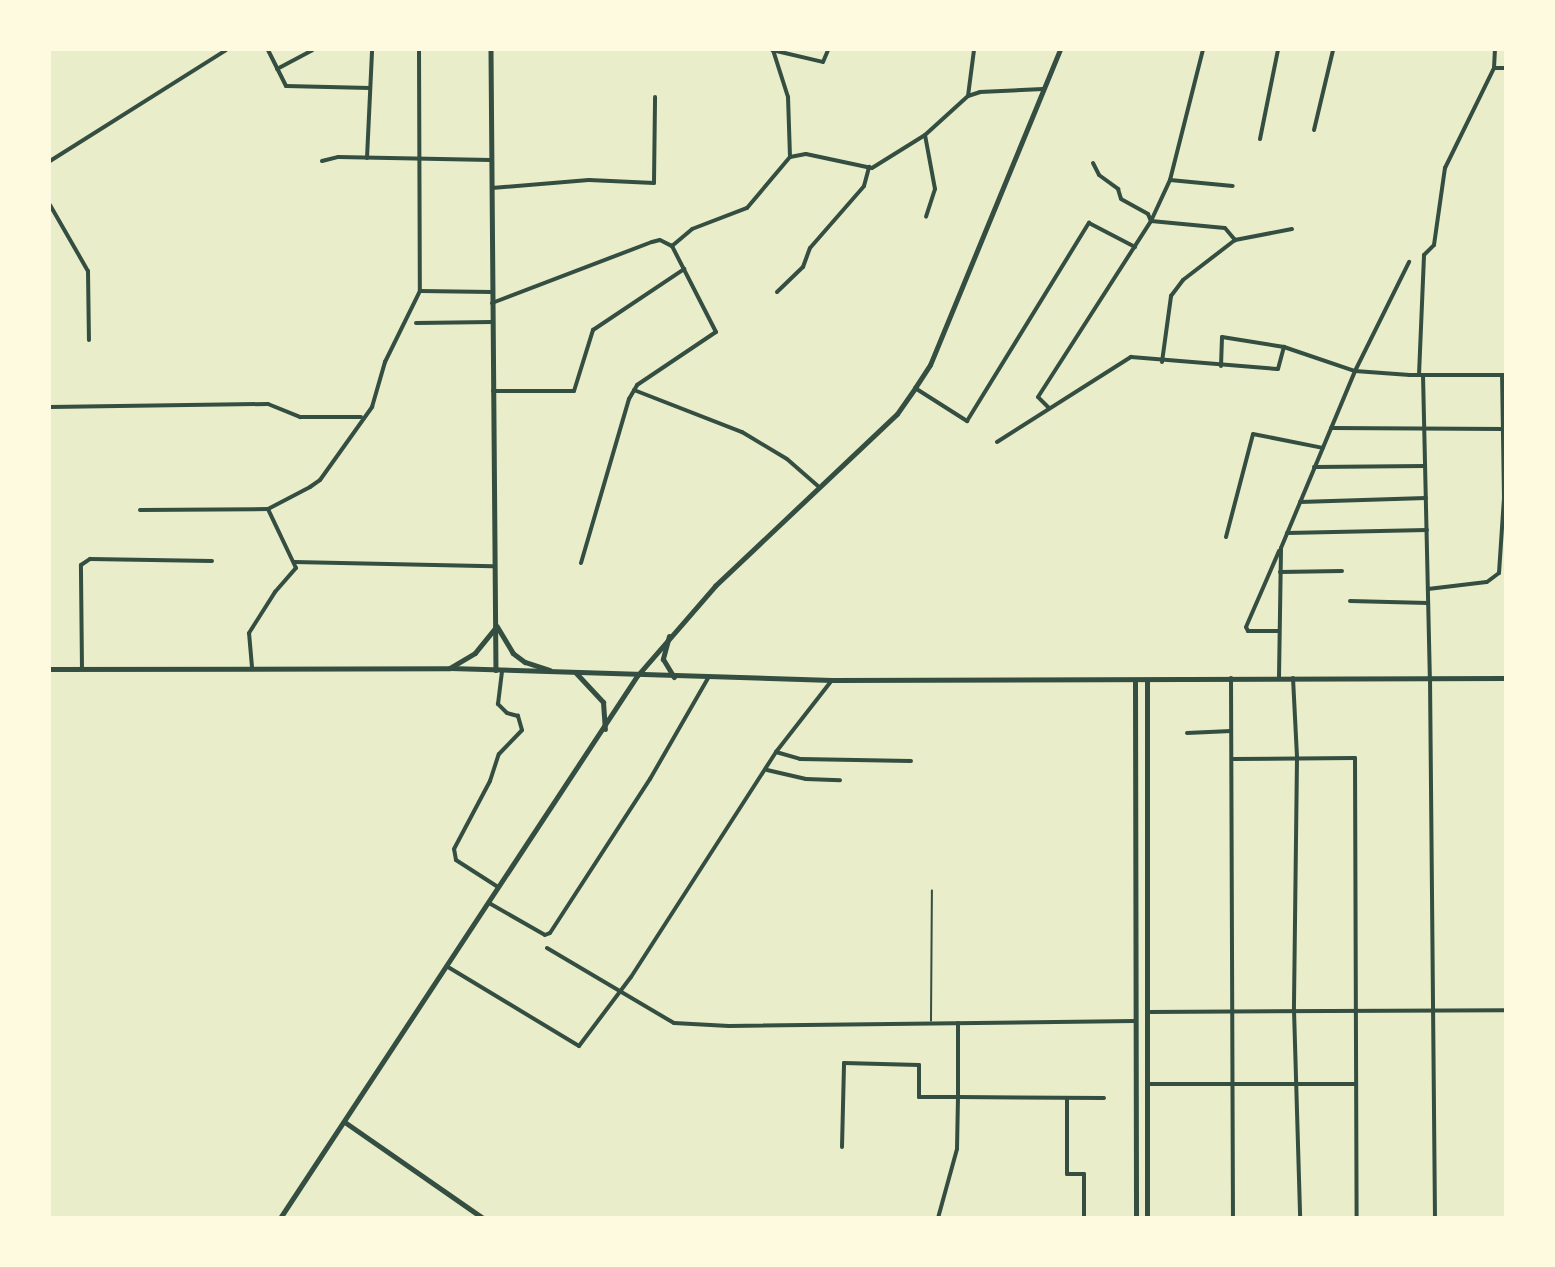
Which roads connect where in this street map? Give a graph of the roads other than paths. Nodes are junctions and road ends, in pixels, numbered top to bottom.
1 (226, 50) edge
2 (268, 50) edge
3 (312, 50) edge
4 (372, 50) edge
5 (419, 50) edge
6 (491, 50) edge
7 (772, 50) edge
8 (828, 50) edge
9 (974, 50) edge
10 (1060, 50) edge
11 (1203, 50) edge
12 (1278, 50) edge
13 (1333, 50) edge
14 (1495, 50) edge
15 (1494, 68) junction
16 (1506, 68) edge
17 (278, 69) junction
18 (370, 88) junction
19 (1043, 89) junction
20 (968, 96) junction
21 (655, 97) dead end
22 (1314, 130) dead end
23 (925, 135) junction
24 (1260, 139) dead end
25 (790, 157) junction
26 (368, 158) junction
27 (419, 159) junction
28 (491, 160) junction
29 (50, 161) edge
30 (322, 161) dead end
31 (1094, 163) dead end
32 (869, 167) junction
33 (1170, 180) junction
34 (1233, 186) dead end
35 (492, 188) junction
36 (50, 205) edge
37 (926, 217) dead end
38 (1151, 221) junction
39 (1292, 229) dead end
40 (1235, 240) junction
41 (672, 246) junction
42 (1135, 247) junction
43 (1409, 262) dead end
44 (684, 269) junction
45 (420, 291) junction
46 (492, 292) junction
47 (777, 292) dead end
48 (492, 303) junction
49 (492, 322) junction
50 (416, 323) dead end
51 (89, 340) dead end
52 (1284, 347) junction
53 (1162, 362) junction
54 (1221, 366) junction
55 (1354, 371) junction
56 (1421, 375) junction
57 (1504, 375) edge
58 (915, 388) junction
59 (634, 390) junction
60 (492, 391) junction
61 (50, 407) edge
62 (1048, 407) junction
63 (362, 417) junction
64 (1331, 428) junction
65 (1424, 428) junction
66 (1504, 429) edge
67 (997, 442) dead end
68 (1323, 448) junction
69 (1425, 466) junction
70 (1314, 467) junction
71 (819, 487) junction
72 (1426, 498) junction
73 (1300, 502) junction
74 (268, 509) junction
75 (140, 510) dead end
76 (1427, 530) junction
77 (1287, 533) junction
78 (1226, 537) dead end
79 (1281, 548) junction
80 (212, 561) dead end
81 (294, 562) junction
82 (581, 563) dead end
83 (493, 566) junction
84 (1342, 571) dead end
85 (1280, 572) junction
86 (1428, 589) junction
87 (1350, 601) dead end
88 (1428, 603) junction
89 (496, 624) junction
90 (1279, 631) junction
91 (669, 636) junction
92 (252, 667) junction
93 (450, 668) junction
94 (50, 669) edge
95 (82, 670) junction
96 (499, 670) junction
97 (555, 672) junction
98 (576, 673) junction
99 (637, 676) junction
100 (674, 677) junction
101 (1279, 677) junction
102 (708, 678) junction
103 (1231, 678) junction
104 (1293, 678) junction
105 (1430, 678) junction
106 (1506, 678) edge
107 (832, 680) junction
108 (1135, 680) junction
109 (1147, 680) junction
110 (605, 730) junction
111 (1232, 731) junction
112 (1187, 733) dead end
113 (776, 752) junction
114 (1297, 758) junction
115 (1232, 759) junction
116 (911, 761) dead end
117 (767, 770) junction
118 (840, 780) dead end
119 (498, 887) junction
120 (932, 891) dead end
121 (489, 903) junction
122 (546, 948) dead end
123 (448, 967) junction
124 (618, 994) junction
125 (1294, 1010) junction
126 (1356, 1010) junction
127 (1506, 1010) edge
128 (1231, 1011) junction
129 (1432, 1011) junction
130 (1148, 1012) junction
131 (1136, 1021) junction
132 (931, 1022) junction
133 (958, 1023) junction
134 (1232, 1083) junction
135 (1296, 1083) junction
136 (1148, 1084) junction
137 (1356, 1084) junction
138 (958, 1097) junction
139 (1066, 1098) junction
140 (1104, 1098) dead end
141 (345, 1122) junction
142 (842, 1147) dead end
143 (280, 1218) edge
144 (483, 1218) edge
145 (938, 1218) edge
146 (1084, 1218) edge
147 (1136, 1218) edge
148 (1147, 1218) edge
149 (1233, 1218) edge
150 (1300, 1218) edge
151 (1357, 1218) edge
152 (1435, 1218) edge

1 - 29 street
2 - 17 street
3 - 17 street
4 - 18 street
5 - 27 street
6 - 28 street
7 - 8 street
7 - 25 street
9 - 20 street
10 - 19 street
11 - 33 street
12 - 24 street
13 - 22 street
14 - 15 street
15 - 16 street
15 - 56 street
17 - 18 street
18 - 26 street
19 - 20 street
19 - 58 street
20 - 23 street
21 - 35 street
23 - 32 street
23 - 37 street
25 - 32 street
25 - 41 street
26 - 27 street
26 - 30 street
27 - 28 street
27 - 45 street
28 - 35 street
31 - 38 street
32 - 47 street
33 - 34 street
33 - 38 street
35 - 46 street
36 - 51 street
38 - 40 street
38 - 42 street
39 - 40 street
40 - 53 street
41 - 44 street
41 - 48 street
42 - 58 street
42 - 62 street
43 - 55 street
44 - 59 street
44 - 60 street
45 - 46 street
45 - 63 street
46 - 48 street
48 - 49 street
49 - 50 street
49 - 60 street
52 - 54 street
52 - 54 street
52 - 55 street
53 - 54 street
53 - 62 street
55 - 56 street
55 - 64 street
56 - 57 street
56 - 65 street
57 - 66 street
58 - 71 street
59 - 71 street
59 - 82 street
60 - 83 street
61 - 63 street
62 - 67 street
63 - 74 street
64 - 65 street
64 - 68 street
65 - 66 street
65 - 69 street
66 - 86 street
68 - 70 street
68 - 78 street
69 - 70 street
69 - 72 street
70 - 73 street
71 - 91 street
72 - 73 street
72 - 76 street
73 - 77 street
74 - 75 street
74 - 81 street
76 - 77 street
76 - 86 street
77 - 79 street
79 - 85 street
79 - 90 street
80 - 95 street
81 - 83 street
81 - 92 street
83 - 89 street
84 - 85 street
85 - 90 street
86 - 88 street
87 - 88 street
88 - 105 street
89 - 93 street
89 - 96 street
89 - 97 street
90 - 101 street
91 - 99 street
91 - 100 main road
92 - 93 main road
92 - 95 main road
93 - 96 main road
94 - 95 main road
96 - 97 main road
96 - 119 street
97 - 98 main road
98 - 99 main road
98 - 110 main road
99 - 100 main road
99 - 110 main road
100 - 102 main road
101 - 103 main road
101 - 104 main road
102 - 107 main road
102 - 121 street
103 - 109 main road
103 - 111 street
104 - 105 main road
104 - 114 street
105 - 106 main road
105 - 129 street
107 - 108 main road
107 - 113 street
108 - 109 main road
108 - 131 main road
109 - 130 main road
110 - 119 main road
111 - 112 street
111 - 115 street
113 - 116 street
113 - 117 street
114 - 115 street
114 - 125 street
114 - 126 street
115 - 128 street
117 - 118 street
117 - 124 street
119 - 121 main road
120 - 132 lane
121 - 123 main road
122 - 124 street
123 - 124 street
123 - 141 main road
124 - 132 street
125 - 126 street
125 - 128 street
125 - 135 street
126 - 129 street
126 - 137 street
127 - 129 street
128 - 130 street
128 - 134 street
129 - 152 street
130 - 136 main road
131 - 133 street
131 - 147 main road
132 - 133 street
133 - 138 street
134 - 135 street
134 - 136 street
134 - 149 street
135 - 137 street
135 - 150 street
136 - 148 main road
137 - 151 street
138 - 139 street
138 - 142 street
138 - 145 street
139 - 140 street
139 - 146 street
141 - 143 main road
141 - 144 street

